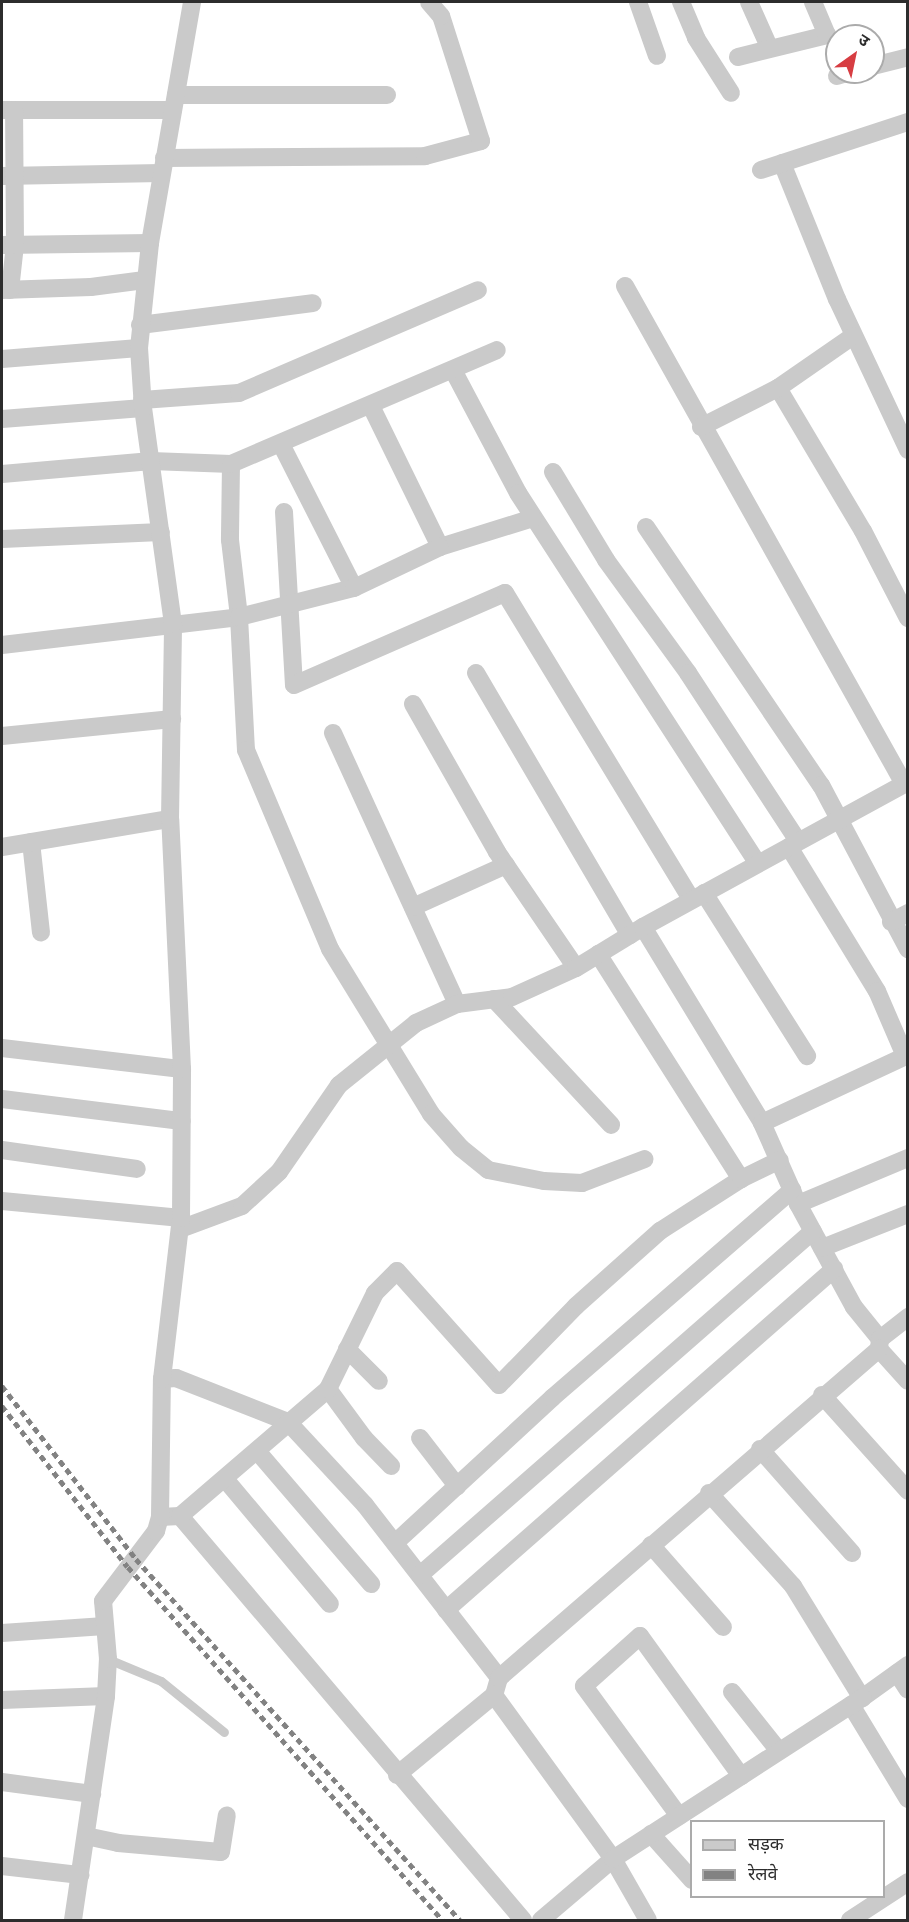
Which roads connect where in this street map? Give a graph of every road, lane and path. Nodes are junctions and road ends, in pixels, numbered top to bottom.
1 (192, 2) edge
2 (429, 2) edge
3 (638, 2) edge
4 (681, 2) edge
5 (749, 2) edge
6 (813, 2) edge
7 (770, 50) junction
8 (657, 56) dead end
9 (738, 57) dead end
10 (908, 57) edge
11 (885, 63) edge
12 (731, 93) dead end
13 (387, 94) dead end
14 (175, 103) junction
15 (8, 110) edge
16 (908, 122) edge
17 (782, 163) junction
18 (162, 165) junction
19 (761, 170) dead end
20 (8, 176) edge
21 (150, 243) junction
22 (8, 245) edge
23 (145, 280) junction
24 (625, 286) dead end
25 (5, 290) edge
26 (478, 290) dead end
27 (313, 303) dead end
28 (140, 325) junction
29 (854, 336) junction
30 (139, 348) junction
31 (497, 350) dead end
32 (2, 360) edge
33 (453, 370) junction
34 (778, 388) junction
35 (143, 404) junction
36 (371, 406) junction
37 (2, 419) edge
38 (701, 427) junction
39 (281, 444) junction
40 (908, 450) edge
41 (152, 461) junction
42 (231, 464) junction
43 (553, 472) dead end
44 (2, 474) edge
45 (284, 512) dead end
46 (534, 518) junction
47 (646, 527) dead end
48 (161, 532) junction
49 (2, 539) edge
50 (441, 547) junction
51 (354, 588) junction
52 (292, 605) junction
53 (239, 617) junction
54 (908, 618) edge
55 (173, 624) junction
56 (2, 645) edge
57 (477, 673) dead end
58 (413, 704) dead end
59 (172, 719) junction
60 (333, 733) dead end
61 (2, 736) edge
62 (906, 783) edge
63 (171, 819) junction
64 (838, 819) junction
65 (31, 842) junction
66 (794, 844) junction
67 (2, 847) edge
68 (758, 863) junction
69 (506, 865) junction
70 (698, 896) junction
71 (413, 907) junction
72 (908, 913) edge
73 (891, 922) junction
74 (636, 931) junction
75 (41, 932) dead end
76 (908, 949) edge
77 (598, 954) junction
78 (576, 968) junction
79 (494, 999) junction
80 (457, 1004) junction
81 (389, 1046) junction
82 (2, 1048) edge
83 (807, 1056) dead end
84 (906, 1056) edge
85 (182, 1069) junction
86 (2, 1099) edge
87 (182, 1121) junction
88 (762, 1123) junction
89 (611, 1125) dead end
90 (2, 1150) edge
91 (908, 1158) edge
92 (645, 1159) dead end
93 (780, 1160) junction
94 (136, 1169) dead end
95 (741, 1179) junction
96 (795, 1197) junction
97 (2, 1201) edge
98 (908, 1214) edge
99 (180, 1223) junction
100 (813, 1230) junction
101 (822, 1248) junction
102 (834, 1269) junction
103 (908, 1317) edge
104 (880, 1344) junction
105 (348, 1349) junction
106 (162, 1379) junction
107 (379, 1381) dead end
108 (908, 1381) edge
109 (328, 1389) junction
110 (822, 1395) junction
111 (288, 1422) junction
112 (420, 1438) dead end
113 (760, 1449) junction
114 (258, 1452) junction
115 (391, 1466) dead end
116 (225, 1479) junction
117 (458, 1486) junction
118 (908, 1491) edge
119 (709, 1493) junction
120 (180, 1516) junction
121 (160, 1517) junction
122 (395, 1543) junction
123 (651, 1545) junction
124 (852, 1553) dead end
125 (420, 1575) junction
126 (371, 1584) dead end
127 (330, 1604) dead end
128 (446, 1610) junction
129 (105, 1626) junction
130 (723, 1627) dead end
131 (2, 1633) edge
132 (108, 1659) junction
133 (902, 1669) edge
134 (496, 1687) junction
135 (908, 1690) edge
136 (732, 1692) dead end
137 (106, 1696) junction
138 (2, 1700) edge
139 (857, 1701) junction
140 (224, 1732) dead end
141 (779, 1751) junction
142 (397, 1775) junction
143 (741, 1776) junction
144 (2, 1782) edge
145 (92, 1794) junction
146 (908, 1799) edge
147 (227, 1815) dead end
148 (679, 1816) junction
149 (651, 1834) junction
150 (86, 1836) junction
151 (613, 1859) junction
152 (2, 1866) edge
153 (80, 1875) junction
154 (690, 1878) edge
155 (908, 1882) edge
156 (885, 1897) edge
157 (884, 1898) edge
158 (73, 1920) edge
159 (523, 1920) edge
160 (541, 1920) edge
161 (648, 1920) edge
162 (850, 1920) edge

1 - 14 street
2 - 18 street
3 - 8 street
4 - 12 street
5 - 7 street
6 - 7 street
7 - 9 street
10 - 11 street
13 - 14 street
14 - 15 street
14 - 18 street
15 - 20 street
16 - 17 street
17 - 19 street
17 - 29 street
18 - 20 street
18 - 21 street
20 - 22 street
21 - 22 street
21 - 23 street
22 - 25 street
23 - 25 street
23 - 28 street
24 - 38 street
26 - 35 street
27 - 28 street
28 - 30 street
29 - 34 street
29 - 40 street
30 - 32 street
30 - 35 street
31 - 33 street
33 - 36 street
33 - 46 street
34 - 38 street
34 - 54 street
35 - 37 street
35 - 41 street
36 - 39 street
36 - 50 street
38 - 62 street
39 - 42 street
39 - 51 street
41 - 42 street
41 - 44 street
41 - 48 street
42 - 53 street
43 - 66 street
45 - 52 street
46 - 50 street
46 - 68 street
47 - 64 street
48 - 49 street
48 - 55 street
50 - 51 street
51 - 52 street
52 - 53 street
52 - 70 street
53 - 55 street
53 - 81 street
55 - 56 street
55 - 59 street
57 - 74 street
58 - 69 street
59 - 61 street
59 - 63 street
60 - 71 street
62 - 64 street
63 - 65 street
63 - 85 street
64 - 66 street
64 - 73 street
65 - 67 street
65 - 75 street
66 - 68 street
66 - 84 street
68 - 70 street
69 - 71 street
69 - 78 street
70 - 74 street
70 - 83 street
71 - 80 street
72 - 73 street
73 - 76 street
74 - 77 street
74 - 88 street
77 - 78 street
77 - 95 street
78 - 79 street
79 - 80 street
79 - 89 street
80 - 81 street
81 - 92 street
81 - 99 street
82 - 85 street
84 - 88 street
85 - 87 street
86 - 87 street
87 - 99 street
88 - 93 street
90 - 94 street
91 - 96 street
93 - 95 street
93 - 96 street
95 - 105 street
96 - 100 street
96 - 117 street
97 - 99 street
98 - 101 street
99 - 106 street
100 - 101 street
100 - 125 street
101 - 102 street
102 - 104 street
102 - 128 street
103 - 104 street
104 - 108 street
104 - 110 street
105 - 107 street
105 - 109 street
106 - 111 street
106 - 121 street
109 - 111 street
109 - 115 street
110 - 113 street
110 - 118 street
111 - 114 street
111 - 122 street
112 - 117 street
113 - 119 street
113 - 124 street
114 - 116 street
114 - 126 street
116 - 120 street
116 - 127 street
117 - 122 street
119 - 123 street
119 - 139 street
120 - 121 street
120 - 142 street
121 - 129 street
122 - 125 street
123 - 130 street
123 - 134 street
125 - 128 street
128 - 134 street
129 - 131 street
129 - 132 street
132 - 137 street
132 - 140 lane
133 - 135 street
133 - 139 street
134 - 142 street
134 - 151 street
136 - 141 street
137 - 138 street
137 - 145 street
139 - 141 street
139 - 146 street
141 - 143 street
142 - 159 street
143 - 148 street
143 - 148 street
144 - 145 street
145 - 150 street
147 - 150 street
148 - 149 street
149 - 151 street
149 - 154 street
150 - 153 street
151 - 160 street
151 - 161 street
152 - 153 street
153 - 158 street
155 - 156 street
157 - 162 street

